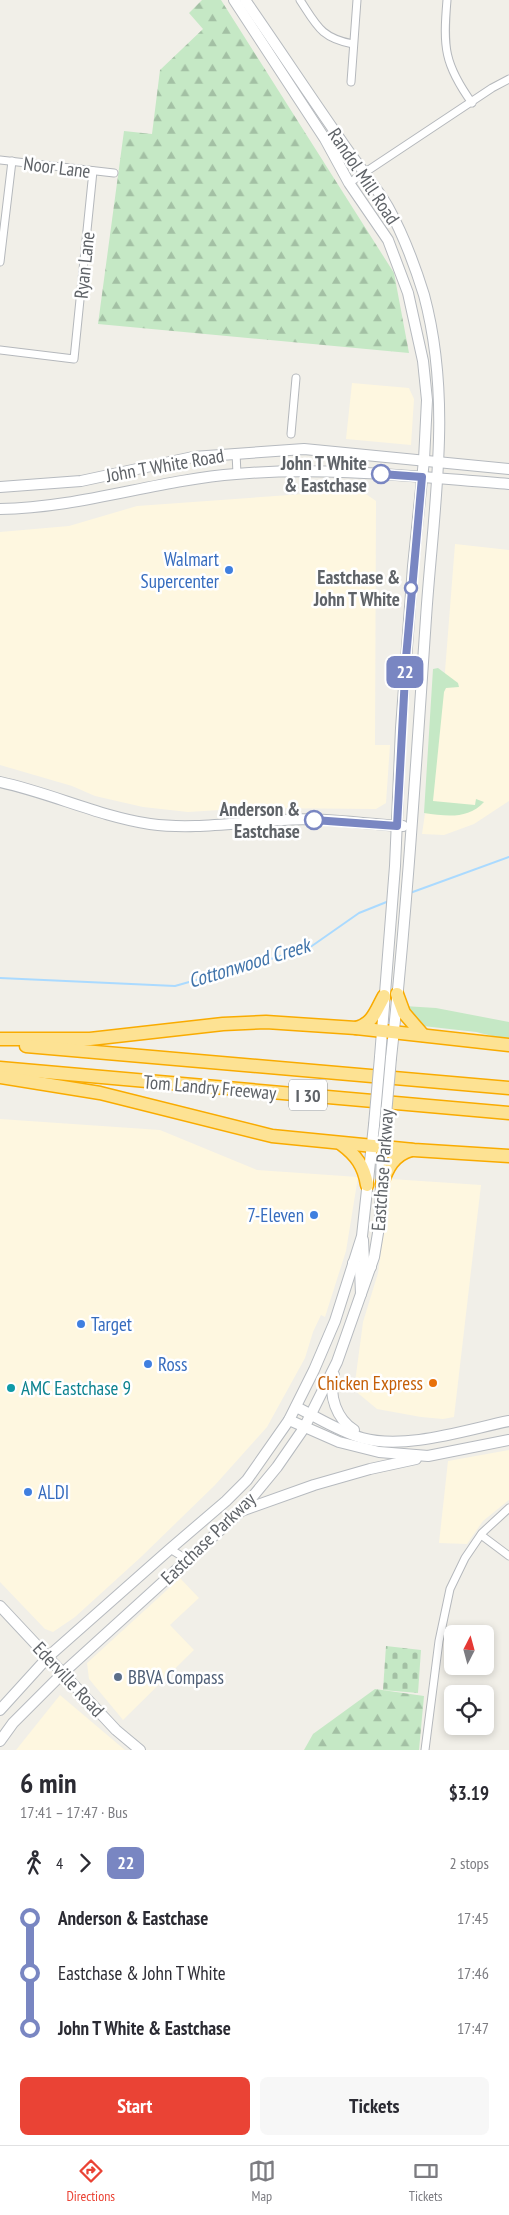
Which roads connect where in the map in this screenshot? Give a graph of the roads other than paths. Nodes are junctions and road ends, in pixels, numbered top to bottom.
1 (234, 0) edge
2 (245, 0) edge
3 (300, 0) edge
4 (358, 0) edge
5 (448, 0) edge
6 (353, 44) junction
7 (509, 79) edge
8 (351, 82) dead end
9 (472, 103) junction
10 (0, 160) edge
11 (12, 161) junction
12 (93, 171) junction
13 (114, 174) dead end
14 (365, 174) junction
15 (350, 183) junction
16 (0, 262) edge
17 (0, 350) edge
18 (296, 378) dead end
19 (291, 434) dead end
20 (236, 453) junction
21 (424, 460) junction
22 (439, 462) junction
23 (509, 469) edge
24 (238, 474) junction
25 (422, 477) junction
26 (437, 479) junction
27 (509, 484) edge
28 (0, 487) edge
29 (0, 509) edge
30 (406, 658) junction
31 (423, 659) junction
32 (0, 782) edge
33 (397, 826) junction
34 (412, 826) junction
35 (397, 994) junction
36 (384, 996) junction
37 (356, 1028) junction
38 (388, 1031) junction
39 (423, 1035) junction
40 (0, 1040) edge
41 (0, 1044) edge
42 (509, 1045) edge
43 (0, 1068) edge
44 (0, 1077) edge
45 (509, 1088) edge
46 (509, 1113) edge
47 (341, 1144) junction
48 (377, 1147) junction
49 (411, 1150) junction
50 (509, 1156) edge
51 (367, 1184) junction
52 (382, 1184) junction
53 (362, 1236) junction
54 (352, 1263) junction
55 (371, 1267) junction
56 (362, 1297) junction
57 (338, 1362) junction
58 (296, 1407) junction
59 (311, 1414) junction
60 (289, 1420) junction
61 (509, 1421) edge
62 (304, 1428) junction
63 (368, 1439) junction
64 (509, 1440) edge
65 (428, 1456) junction
66 (509, 1508) edge
67 (240, 1512) junction
68 (480, 1535) junction
69 (170, 1548) junction
70 (509, 1556) edge
71 (188, 1560) junction
72 (0, 1606) edge
73 (49, 1656) junction
74 (64, 1672) junction
75 (0, 1710) edge
76 (0, 1741) edge
77 (140, 1750) edge
78 (425, 1750) edge

1 - 15 main road, Randol Mill Road
2 - 14 main road, Randol Mill Road
3 - 6 street
4 - 6 street
5 - 9 street
6 - 8 street
7 - 9 street
9 - 14 street
10 - 11 street, Noor Lane
11 - 12 street, Noor Lane
11 - 16 street
12 - 13 street, Noor Lane
12 - 17 street, Ryan Lane
14 - 15 street
14 - 22 main road, Randol Mill Road
15 - 21 main road, Randol Mill Road
18 - 19 street
20 - 21 main road, John T White Road
20 - 24 street
20 - 28 main road, John T White Road
21 - 22 main road, John T White Road
21 - 25 main road, Eastchase Parkway
22 - 23 main road, John T White Road
22 - 26 main road, Eastchase Parkway
24 - 25 main road, John T White Road
24 - 29 main road, John T White Road
25 - 26 main road, John T White Road
25 - 30 main road, Eastchase Parkway
26 - 27 main road, John T White Road
26 - 31 main road, Eastchase Parkway
30 - 31 main road
30 - 33 main road, Eastchase Parkway
31 - 34 main road, Eastchase Parkway
32 - 33 main road
33 - 34 main road
33 - 36 main road, Eastchase Parkway
34 - 35 main road, Eastchase Parkway
35 - 38 main road, Eastchase Parkway
35 - 39 highway
36 - 37 highway
36 - 38 main road, Eastchase Parkway
37 - 38 highway
37 - 40 highway
38 - 39 highway
38 - 48 main road, Eastchase Parkway, bridge
38 - 48 main road, Eastchase Parkway, bridge
39 - 42 highway
41 - 45 highway, Tom Landry Freeway / I 30
43 - 46 highway, Tom Landry Freeway / I 30
44 - 47 highway
47 - 48 highway
47 - 51 highway
48 - 49 highway
48 - 51 main road, Eastchase Parkway
48 - 52 main road, Eastchase Parkway
49 - 50 highway
49 - 52 highway
51 - 53 main road, Eastchase Parkway
52 - 55 main road, Eastchase Parkway
53 - 54 main road, Eastchase Parkway
53 - 55 main road
54 - 56 main road
54 - 58 main road, Eastchase Parkway
55 - 56 main road, Eastchase Parkway
56 - 57 main road, Eastchase Parkway
57 - 59 main road, Eastchase Parkway
57 - 63 main road
58 - 59 main road
58 - 60 main road, Eastchase Parkway
59 - 62 main road, Eastchase Parkway
59 - 63 main road
60 - 62 main road
60 - 69 main road, Eastchase Parkway
61 - 63 main road
62 - 65 main road
62 - 67 main road, Eastchase Parkway
64 - 65 main road
65 - 67 main road
66 - 68 street
67 - 71 main road, Eastchase Parkway
68 - 70 street
68 - 78 street
69 - 71 street
69 - 73 main road, Eastchase Parkway
71 - 74 main road, Eastchase Parkway
72 - 73 main road, Ederville Road
73 - 74 main road, Ederville Road
73 - 75 main road, Eastchase Parkway
74 - 76 main road, Eastchase Parkway
74 - 77 main road, Ederville Road

